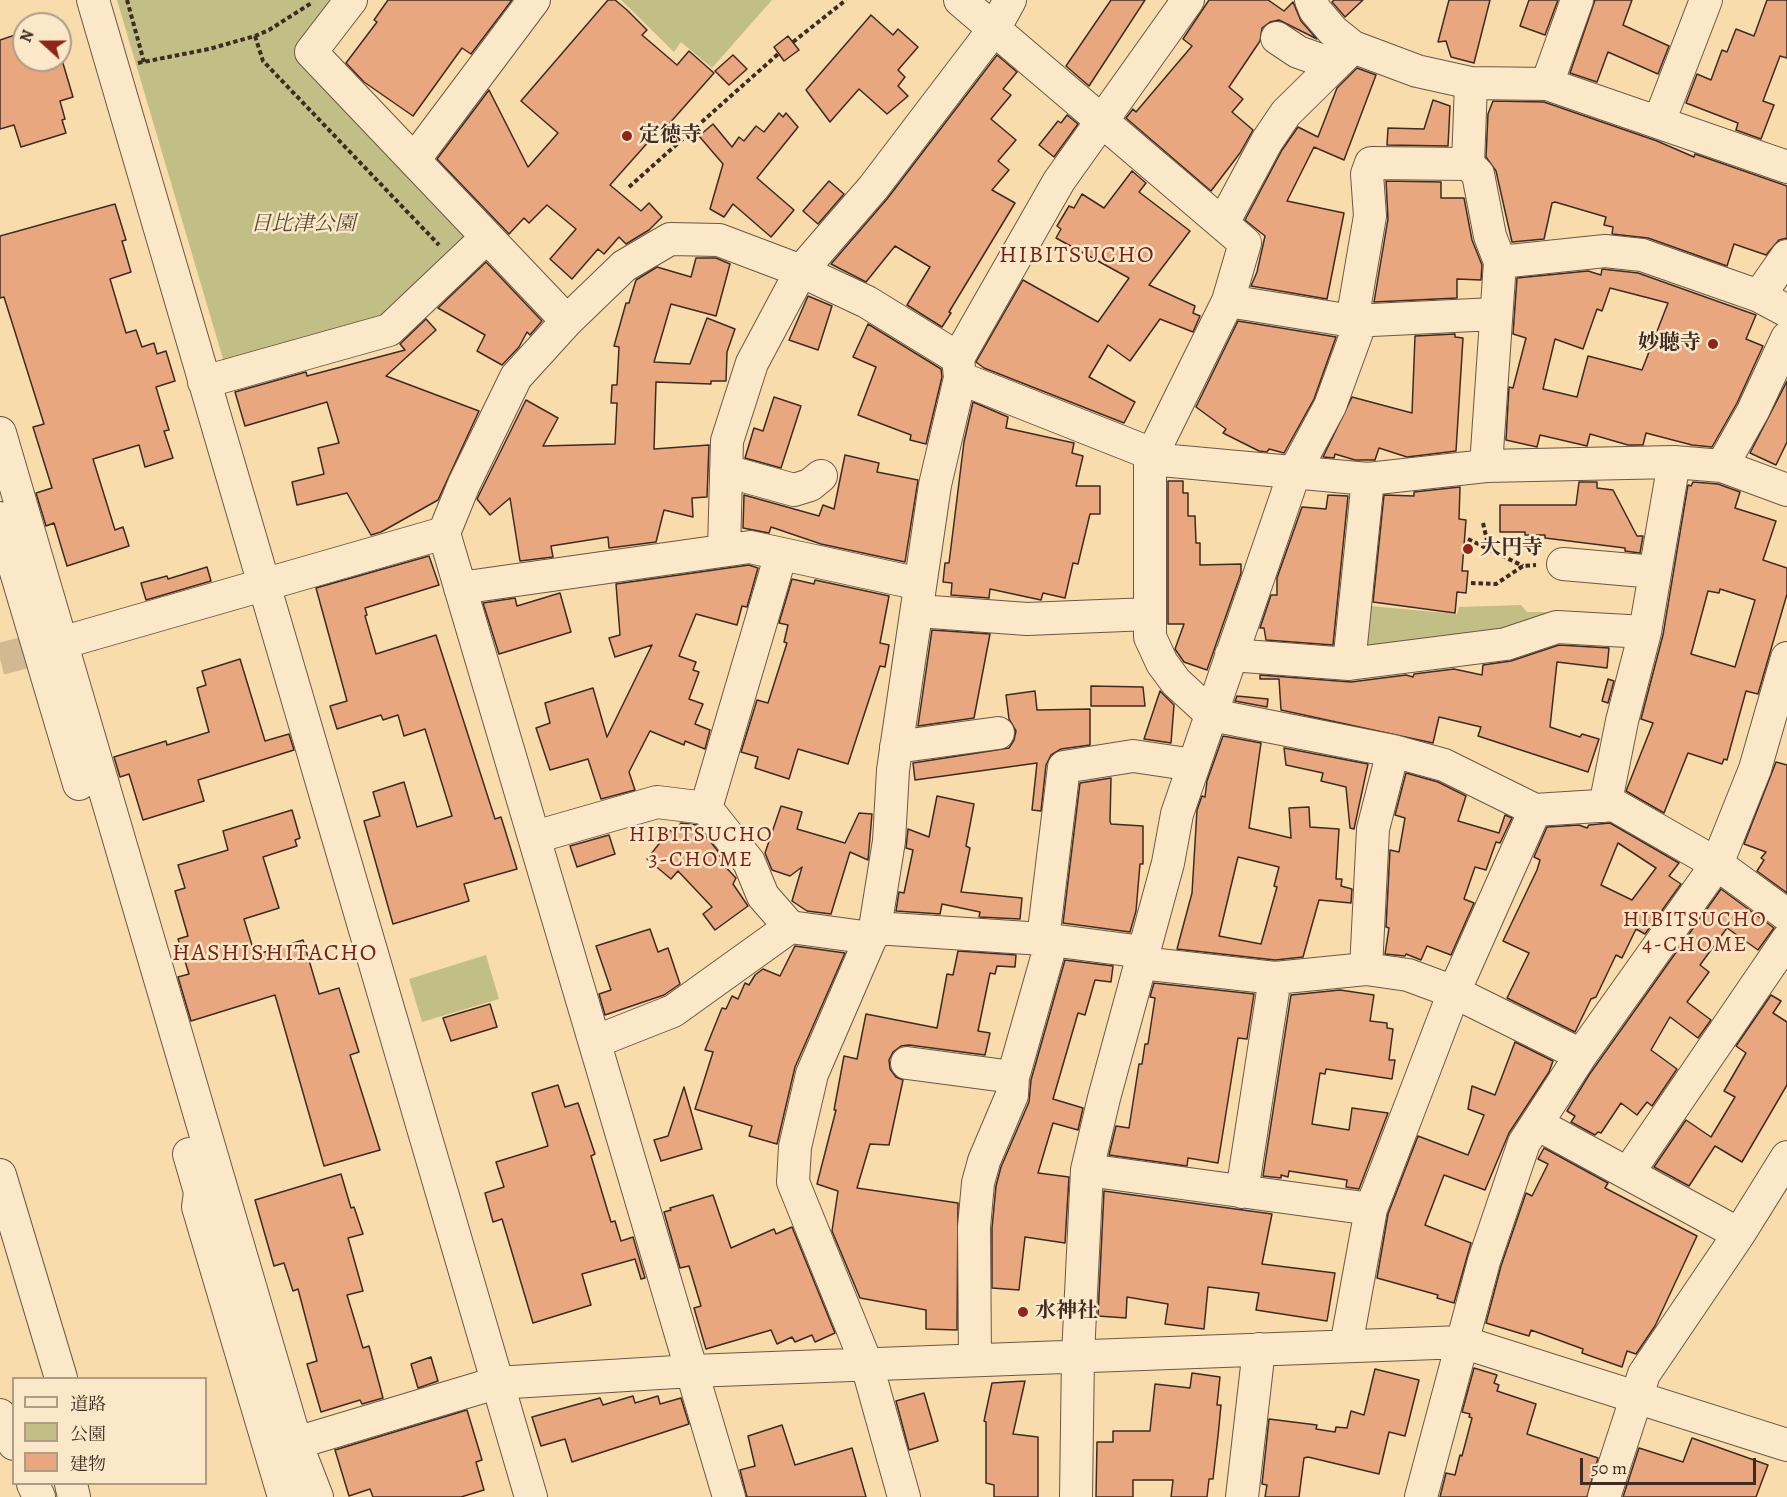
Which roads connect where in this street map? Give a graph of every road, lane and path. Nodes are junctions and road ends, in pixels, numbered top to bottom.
1 (93, 0) edge
2 (127, 0) edge
3 (315, 0) edge
4 (351, 0) edge
5 (534, 0) edge
6 (846, 0) edge
7 (960, 0) edge
8 (1010, 0) edge
9 (1188, 0) edge
10 (1311, 0) edge
11 (1577, 0) edge
12 (1706, 0) edge
13 (994, 29) junction
14 (255, 36) junction
15 (1277, 38) dead end
16 (793, 42) dead end
17 (778, 54) dead end
18 (1344, 56) junction
19 (144, 62) junction
20 (132, 65) dead end
21 (1471, 83) junction
22 (1547, 84) junction
23 (1659, 122) junction
24 (1102, 124) junction
25 (1785, 159) edge
26 (414, 160) junction
27 (1468, 164) junction
28 (630, 187) dead end
29 (1223, 223) junction
30 (487, 237) junction
31 (1787, 256) edge
32 (1500, 262) junction
33 (458, 264) junction
34 (801, 271) junction
35 (1759, 296) junction
36 (1228, 301) junction
37 (1787, 311) edge
38 (1494, 314) junction
39 (567, 321) junction
40 (1357, 321) junction
41 (1787, 338) edge
42 (959, 368) junction
43 (204, 382) junction
44 (0, 433) edge
45 (1151, 457) junction
46 (1674, 462) junction
47 (1486, 466) junction
48 (1722, 466) junction
49 (726, 471) junction
50 (1295, 471) junction
51 (821, 476) dead end
52 (1368, 479) junction
53 (1787, 490) edge
54 (0, 518) edge
55 (1483, 523) dead end
56 (444, 533) junction
57 (1468, 539) dead end
58 (724, 549) junction
59 (1489, 549) junction
60 (781, 554) junction
61 (1555, 565) joint
62 (1523, 566) junction
63 (1655, 572) junction
64 (1471, 582) dead end
65 (263, 583) junction
66 (460, 588) junction
67 (919, 597) junction
68 (1149, 614) junction
69 (1645, 632) junction
70 (55, 645) junction
71 (1231, 656) junction
72 (1787, 658) edge
73 (1349, 664) junction
74 (1212, 715) junction
75 (998, 733) dead end
76 (896, 747) junction
77 (1394, 751) junction
78 (1194, 765) junction
79 (1605, 806) junction
80 (706, 808) junction
81 (1535, 810) junction
82 (535, 837) junction
83 (1717, 864) junction
84 (1787, 915) edge
85 (790, 927) junction
86 (873, 933) junction
87 (1047, 939) junction
88 (1787, 940) edge
89 (1142, 957) junction
90 (1366, 969) junction
91 (1275, 978) junction
92 (1454, 992) junction
93 (597, 1041) junction
94 (1581, 1055) junction
95 (907, 1063) dead end
96 (1013, 1077) junction
97 (1537, 1124) junction
98 (1787, 1157) edge
99 (1088, 1170) junction
100 (1628, 1173) junction
101 (0, 1175) edge
102 (1242, 1192) junction
103 (1371, 1209) junction
104 (1739, 1234) junction
105 (1462, 1342) junction
106 (1346, 1346) junction
107 (1259, 1349) junction
108 (1078, 1356) junction
109 (975, 1360) junction
110 (867, 1365) junction
111 (692, 1371) junction
112 (61, 1377) edge
113 (496, 1383) junction
114 (1637, 1396) junction
115 (0, 1415) edge
116 (12, 1440) edge
117 (296, 1443) junction
118 (1787, 1445) edge
119 (284, 1497) edge
120 (317, 1497) edge
121 (531, 1497) edge
122 (729, 1497) edge
123 (904, 1497) edge
124 (1076, 1497) edge
125 (1242, 1497) edge
126 (1421, 1497) edge
127 (1604, 1497) edge

1 - 43 street
2 - 19 path
3 - 14 path
4 - 26 street
5 - 26 street
6 - 16 path
7 - 13 street
8 - 13 street
9 - 24 street
10 - 18 street
11 - 22 street
12 - 23 street
13 - 24 street
13 - 34 street
14 - 19 path
14 - 33 path
15 - 18 street
17 - 28 path
18 - 21 street
18 - 29 street
19 - 20 path
21 - 22 street
21 - 27 street
22 - 23 street
23 - 25 street
24 - 29 street
24 - 42 street
26 - 30 street
27 - 32 street
27 - 40 street
29 - 36 street
30 - 33 street
30 - 39 street
31 - 35 street
32 - 35 street
32 - 38 street
33 - 43 street
34 - 39 street
34 - 42 street
34 - 49 street
35 - 37 street
36 - 40 street
36 - 45 street
38 - 40 street
38 - 47 street
39 - 56 street
40 - 50 street
41 - 48 street
42 - 45 street
42 - 67 street
43 - 65 street
44 - 70 street
45 - 50 street
45 - 68 street
46 - 47 street
46 - 48 street
46 - 63 street
47 - 52 street
48 - 53 street
49 - 51 street
49 - 58 street
50 - 52 street
50 - 71 street
52 - 73 street
54 - 119 street
55 - 59 path
56 - 65 street
56 - 66 street
57 - 59 path
58 - 60 street
58 - 66 street
59 - 62 path
60 - 67 street
60 - 80 street
61 - 62 path
61 - 63 street
62 - 64 path
63 - 69 street
65 - 70 street
65 - 113 street
66 - 82 street
67 - 68 street
67 - 76 street
68 - 74 street
69 - 73 street
69 - 79 street
70 - 117 street
71 - 73 street
71 - 74 street
72 - 83 street
74 - 77 street
74 - 78 street
75 - 76 street
76 - 86 street
77 - 81 street
77 - 90 street
78 - 87 street
78 - 89 street
79 - 81 street
79 - 83 street
80 - 82 street
80 - 85 street
81 - 92 street
82 - 93 street
83 - 84 street
83 - 94 street
85 - 86 street
85 - 93 street
86 - 87 street
86 - 110 street
87 - 89 street
87 - 96 street
88 - 100 street
89 - 91 street
89 - 99 street
90 - 91 street
90 - 92 street
91 - 102 street
92 - 94 street
92 - 103 street
93 - 111 street
94 - 97 street
95 - 96 street
96 - 109 street
97 - 100 street
97 - 105 street
98 - 104 street
99 - 102 street
99 - 108 street
100 - 104 street
101 - 112 street
102 - 103 street
103 - 106 street
104 - 114 street
105 - 106 street
105 - 114 street
105 - 126 street
106 - 107 street
107 - 108 street
107 - 125 street
108 - 109 street
108 - 124 street
109 - 110 street
110 - 111 street
110 - 123 street
111 - 113 street
111 - 122 street
113 - 117 street
113 - 121 street
114 - 118 street
114 - 127 street
115 - 116 street
117 - 120 street

